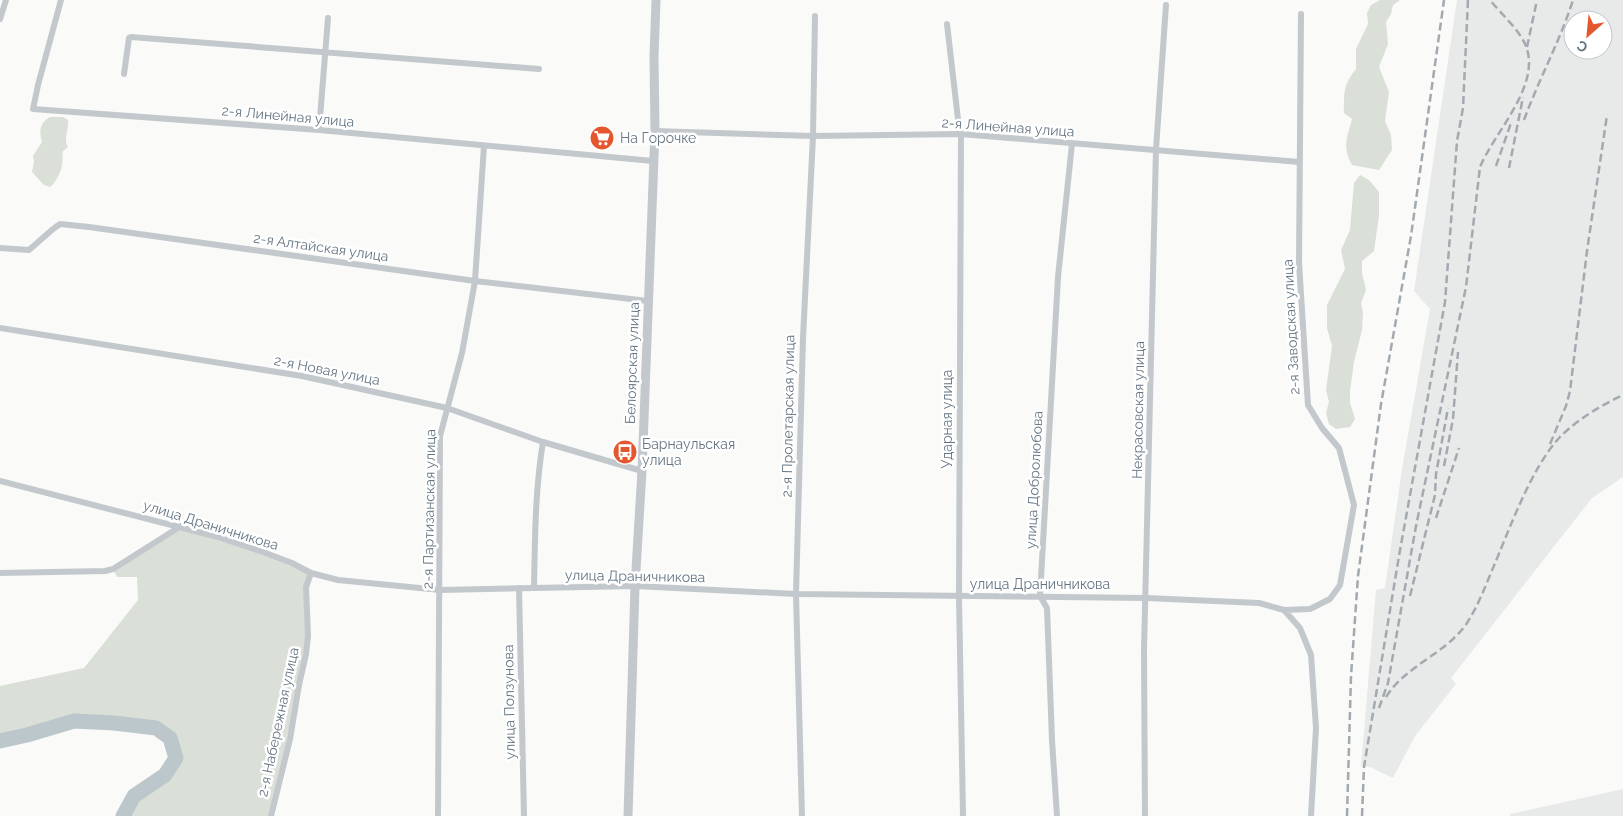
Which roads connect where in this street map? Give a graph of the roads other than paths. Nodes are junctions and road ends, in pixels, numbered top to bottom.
1 (6, 0) edge
2 (61, 0) edge
3 (656, 0) edge
4 (1166, 5) dead end
5 (1301, 14) dead end
6 (815, 16) dead end
7 (328, 18) dead end
8 (0, 19) edge
9 (947, 24) dead end
10 (326, 52) junction
11 (539, 69) dead end
12 (124, 74) dead end
13 (319, 130) junction
14 (654, 131) junction
15 (961, 134) junction
16 (812, 136) junction
17 (1072, 144) junction
18 (484, 146) junction
19 (1156, 149) junction
20 (653, 161) junction
21 (1299, 162) junction
22 (0, 248) edge
23 (475, 281) junction
24 (648, 301) junction
25 (0, 328) edge
26 (447, 408) junction
27 (543, 442) junction
28 (642, 471) junction
29 (0, 481) edge
30 (181, 526) junction
31 (0, 573) edge
32 (311, 573) junction
33 (635, 586) junction
34 (518, 588) junction
35 (534, 588) junction
36 (440, 590) junction
37 (796, 594) junction
38 (1040, 596) junction
39 (959, 597) junction
40 (1146, 598) junction
41 (1284, 610) junction
42 (270, 816) edge
43 (438, 816) edge
44 (524, 816) edge
45 (628, 816) edge
46 (802, 816) edge
47 (963, 816) edge
48 (1057, 816) edge
49 (1145, 816) edge
50 (1310, 816) edge

1 - 8 street
2 - 13 street, 2-я Линейная улица
3 - 14 street, Белоярская улица
4 - 19 street, Некрасовская улица
5 - 21 street, 2-я Заводская улица
6 - 16 street, 2-я Пролетарская улица
7 - 10 street
9 - 15 street, Ударная улица
10 - 11 street
10 - 12 street
10 - 13 street
13 - 18 street, 2-я Линейная улица
14 - 16 street, 2-я Линейная улица
14 - 20 street, Белоярская улица
15 - 16 street, 2-я Линейная улица
15 - 17 street, 2-я Линейная улица
15 - 39 street, Ударная улица
16 - 37 street, 2-я Пролетарская улица
17 - 19 street, 2-я Линейная улица
17 - 38 street, улица Добролюбова
18 - 20 street, 2-я Линейная улица
18 - 23 street, 2-я Партизанская улица
19 - 21 street, 2-я Линейная улица
19 - 40 street, Некрасовская улица
20 - 24 street, Белоярская улица
21 - 41 street, 2-я Заводская улица
22 - 23 street, 2-я Алтайская улица
23 - 24 street, 2-я Алтайская улица
23 - 26 street, 2-я Партизанская улица
24 - 28 street, Белоярская улица
25 - 26 street, 2-я Новая улица
26 - 27 street, 2-я Новая улица
26 - 36 street, 2-я Партизанская улица
27 - 28 street, 2-я Новая улица
27 - 35 street
28 - 33 street, Белоярская улица
29 - 30 street, улица Драничникова
30 - 31 street
30 - 32 street, улица Драничникова
32 - 36 street, улица Драничникова
32 - 42 street, 2-я Набережная улица
33 - 35 street, улица Драничникова
33 - 37 street, улица Драничникова
33 - 45 street, Белоярская улица
34 - 35 street, улица Драничникова
34 - 36 street, улица Драничникова
34 - 44 street, улица Ползунова
36 - 43 street, 2-я Партизанская улица
37 - 39 street, улица Драничникова
37 - 46 street, 2-я Пролетарская улица
38 - 39 street, улица Драничникова
38 - 40 street, улица Драничникова
38 - 48 street, улица Добролюбова
39 - 47 street, Ударная улица
40 - 41 street, улица Драничникова
40 - 49 street, Некрасовская улица
41 - 50 street

